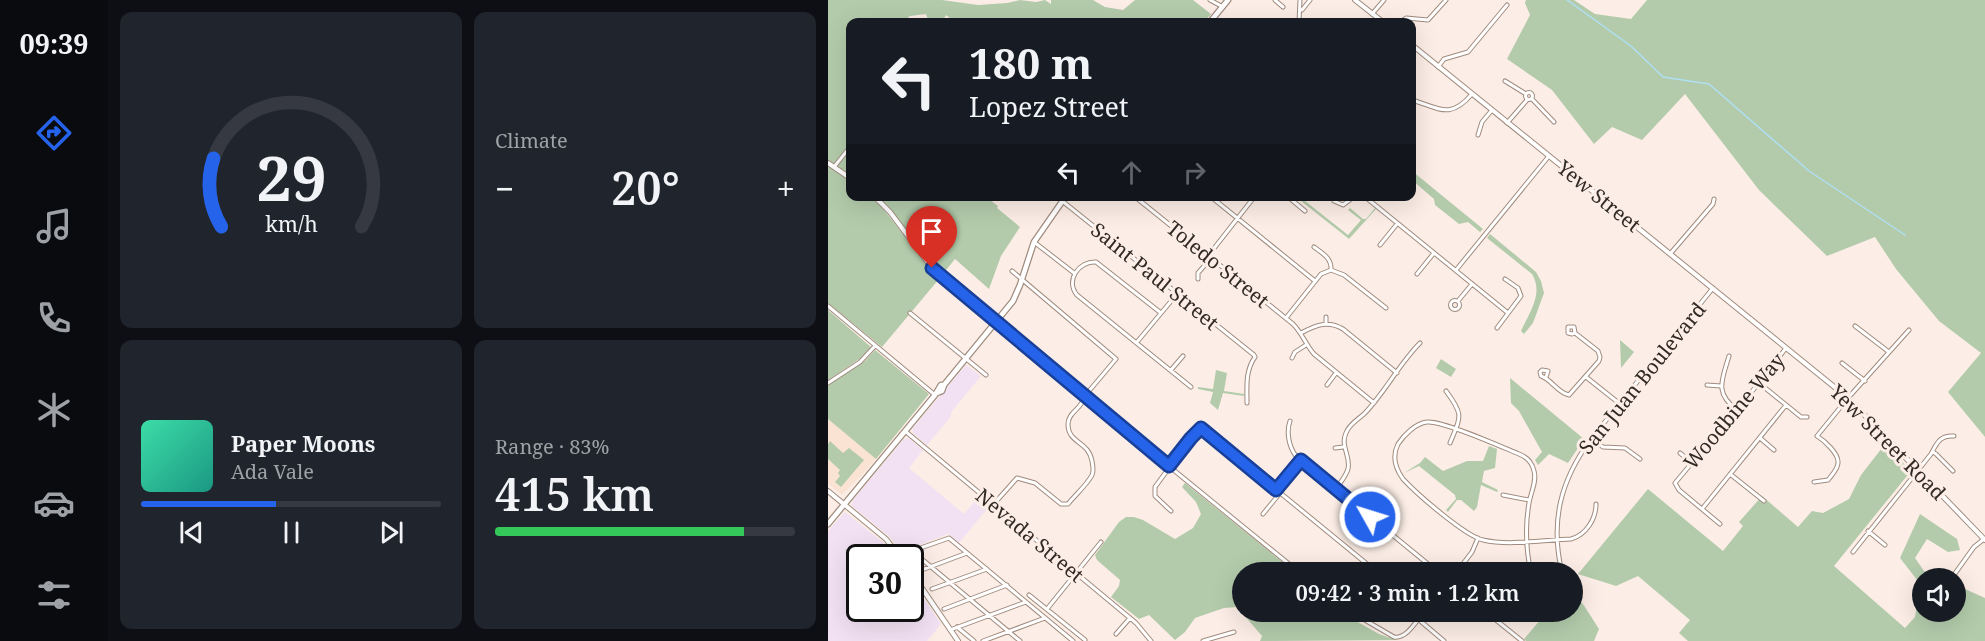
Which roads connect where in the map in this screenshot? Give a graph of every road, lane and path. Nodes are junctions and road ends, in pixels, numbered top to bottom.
1 (1210, 0) edge
2 (1228, 0) edge
3 (1275, 0) edge
4 (1300, 0) edge
5 (1310, 0) edge
6 (1355, 0) edge
7 (1384, 0) edge
8 (1446, 0) edge
9 (1508, 4) dead end
10 (1222, 7) junction
11 (1283, 7) dead end
12 (1300, 12) junction
13 (1372, 14) junction
14 (1213, 18) edge
15 (1299, 18) edge
16 (1378, 18) edge
17 (1416, 20) edge
18 (1416, 48) edge
19 (1438, 67) junction
20 (1505, 81) dead end
21 (1472, 94) junction
22 (1526, 94) junction
23 (1529, 99) junction
24 (1416, 101) edge
25 (1492, 110) junction
26 (1554, 122) dead end
27 (1508, 123) junction
28 (1478, 135) dead end
29 (846, 152) edge
30 (1549, 156) junction
31 (828, 163) edge
32 (834, 167) junction
33 (846, 175) edge
34 (1714, 199) dead end
35 (879, 201) edge
36 (1063, 201) edge
37 (1066, 201) edge
38 (1140, 201) edge
39 (1216, 201) edge
40 (1249, 201) edge
41 (1293, 201) edge
42 (1334, 201) dead end
43 (1348, 201) edge
44 (1370, 201) edge
45 (1305, 211) dead end
46 (1237, 218) junction
47 (1397, 224) junction
48 (1034, 242) junction
49 (1380, 245) dead end
50 (1314, 247) dead end
51 (1434, 253) junction
52 (1670, 254) junction
53 (1210, 257) junction
54 (1332, 270) junction
55 (1456, 270) junction
56 (1012, 271) dead end
57 (1074, 273) junction
58 (1417, 274) dead end
59 (1022, 279) junction
60 (1198, 279) dead end
61 (1505, 279) dead end
62 (1315, 281) junction
63 (1472, 284) junction
64 (1713, 288) junction
65 (1177, 294) junction
66 (1458, 301) dead end
67 (828, 306) edge
68 (1386, 309) dead end
69 (910, 313) dead end
70 (1161, 313) junction
71 (1508, 313) junction
72 (1326, 317) dead end
73 (1286, 318) junction
74 (996, 322) junction
75 (1326, 323) junction
76 (1855, 326) dead end
77 (1497, 328) dead end
78 (1909, 330) dead end
79 (1301, 333) junction
80 (1575, 333) dead end
81 (1137, 342) junction
82 (1420, 343) dead end
83 (1306, 345) junction
84 (875, 346) junction
85 (1786, 348) junction
86 (1889, 352) junction
87 (1183, 356) dead end
88 (1729, 356) dead end
89 (966, 358) junction
90 (1292, 358) dead end
91 (1842, 363) dead end
92 (1171, 370) junction
93 (1336, 373) junction
94 (1397, 373) junction
95 (986, 375) dead end
96 (1546, 377) dead end
97 (1586, 377) junction
98 (1865, 381) junction
99 (828, 383) edge
100 (1759, 383) junction
101 (1327, 385) dead end
102 (1707, 385) dead end
103 (1721, 386) junction
104 (1191, 387) dead end
105 (1446, 391) dead end
106 (936, 394) junction
107 (1084, 397) junction
108 (1848, 398) junction
109 (1247, 403) dead end
110 (1374, 403) junction
111 (1620, 404) junction
112 (1786, 405) junction
113 (1737, 410) junction
114 (1807, 417) dead end
115 (1290, 420) dead end
116 (1455, 429) junction
117 (905, 431) junction
118 (1954, 436) dead end
119 (1760, 438) junction
120 (1591, 439) junction
121 (1450, 443) dead end
122 (1343, 447) junction
123 (1335, 448) dead end
124 (1774, 450) dead end
125 (1932, 452) junction
126 (1680, 453) dead end
127 (1640, 459) dead end
128 (1301, 460) junction
129 (1692, 463) junction
130 (1169, 466) junction
131 (1917, 470) junction
132 (1953, 471) dead end
133 (1730, 474) junction
134 (1814, 482) dead end
135 (1336, 489) junction
136 (1276, 490) junction
137 (828, 491) edge
138 (1280, 493) junction
139 (1503, 495) dead end
140 (1529, 500) junction
141 (1764, 501) dead end
142 (844, 504) junction
143 (1596, 504) dead end
144 (993, 505) junction
145 (1702, 508) junction
146 (1171, 511) dead end
147 (1263, 514) dead end
148 (828, 524) edge
149 (1720, 524) dead end
150 (1868, 531) junction
151 (1478, 538) junction
152 (1985, 539) edge
153 (1556, 540) junction
154 (1527, 541) junction
155 (1101, 542) dead end
156 (890, 544) edge
157 (1886, 545) dead end
158 (924, 547) edge
159 (1852, 552) dead end
160 (968, 553) junction
161 (924, 562) edge
162 (1287, 562) edge
163 (1365, 562) edge
164 (1425, 562) edge
165 (1464, 562) edge
166 (1530, 562) edge
167 (1560, 562) edge
168 (930, 567) junction
169 (1959, 568) edge
170 (924, 569) edge
171 (987, 569) junction
172 (1075, 573) junction
173 (950, 583) junction
174 (1007, 585) junction
175 (932, 589) dead end
176 (924, 593) edge
177 (1029, 595) dead end
178 (969, 599) junction
179 (1026, 602) junction
180 (944, 609) dead end
181 (1047, 609) junction
182 (989, 615) junction
183 (1045, 618) junction
184 (1130, 618) junction
185 (1368, 622) edge
186 (1416, 622) edge
187 (1422, 622) edge
188 (1498, 622) edge
189 (957, 627) junction
190 (950, 630) junction
191 (1008, 632) junction
192 (1234, 632) dead end
193 (1116, 634) dead end
194 (1219, 639) edge
195 (1085, 640) edge
196 (958, 641) edge
197 (974, 641) edge
198 (983, 641) edge
199 (1020, 641) edge
200 (1073, 641) edge
201 (1151, 641) edge
202 (1203, 641) edge
203 (1444, 641) edge
204 (1522, 641) edge

1 - 10 street
2 - 10 main road
3 - 11 street
4 - 12 street
5 - 12 street
6 - 13 street
7 - 13 street
8 - 17 street
9 - 19 street
10 - 14 main road
12 - 15 street
13 - 16 street
18 - 19 street, Yew Street
19 - 21 street, Yew Street
20 - 22 street
21 - 24 street
21 - 25 street, Yew Street
22 - 23 street
22 - 23 street
23 - 26 street
23 - 27 street
25 - 27 street, Yew Street
25 - 28 street
27 - 30 street, Yew Street
29 - 32 street
30 - 52 street, Yew Street
30 - 55 street
31 - 32 street
32 - 33 street
34 - 52 street
35 - 74 street
36 - 48 main road
37 - 65 street, Saint Paul Street
38 - 53 street, Toledo Street
39 - 46 street
40 - 46 street
41 - 45 street
42 - 43 street
44 - 47 street
46 - 53 street
46 - 62 street
47 - 49 street
47 - 51 street
48 - 57 street
48 - 59 main road
50 - 54 street
51 - 55 street
51 - 58 street
52 - 64 street, Yew Street
53 - 60 street
53 - 73 street, Toledo Street
54 - 62 street
54 - 68 street
55 - 63 street
56 - 59 street
57 - 70 street
57 - 81 street
59 - 74 main road
59 - 107 street
61 - 71 street
62 - 73 street
63 - 66 street
63 - 71 street
64 - 85 street, Yew Street
64 - 111 street, San Juan Boulevard
65 - 70 street
65 - 109 street, Saint Paul Street
67 - 84 street
69 - 89 street
70 - 81 street
71 - 77 street
72 - 75 street
73 - 79 street, Toledo Street
74 - 89 main road
74 - 107 street
75 - 79 street
75 - 94 street
76 - 86 street
78 - 86 street
79 - 83 street
80 - 97 street
81 - 92 street
82 - 94 street
83 - 90 street
83 - 93 street
84 - 99 street
84 - 106 street
85 - 100 street, Woodbine Way
85 - 108 street, Yew Street Road
86 - 98 street
87 - 92 street
88 - 103 street
89 - 95 street
89 - 106 main road
91 - 98 street
92 - 104 street
93 - 101 street
93 - 110 street
94 - 110 street
96 - 97 street
97 - 111 street
98 - 108 street
100 - 112 street
100 - 113 street, Woodbine Way
102 - 103 street
103 - 113 street
105 - 116 street
106 - 117 main road
107 - 130 street
107 - 144 street
108 - 131 street, Yew Street Road
108 - 134 street
110 - 122 street
111 - 120 street, San Juan Boulevard
112 - 114 street
112 - 119 street
113 - 129 street, Woodbine Way
115 - 128 street
116 - 121 street
116 - 140 street
116 - 151 street
117 - 142 main road
117 - 144 street, Nevada Street
118 - 125 street
119 - 124 street
119 - 133 street
120 - 127 street
120 - 153 street, San Juan Boulevard
122 - 123 street
122 - 135 street
125 - 131 street
125 - 132 street
126 - 129 street
128 - 135 street
128 - 136 street
129 - 145 street, Woodbine Way
130 - 136 street
130 - 146 street
130 - 162 street
131 - 150 street
131 - 152 street, Yew Street Road
133 - 141 street
133 - 145 street
135 - 164 street
136 - 138 street
137 - 142 street
138 - 147 street
138 - 163 street
139 - 140 street
140 - 154 street
142 - 148 main road
142 - 156 street
143 - 153 street
144 - 172 street, Nevada Street
145 - 149 street, Woodbine Way
150 - 157 street
150 - 159 street
151 - 154 street
151 - 165 street
152 - 169 street
153 - 154 street
153 - 167 street, San Juan Boulevard
154 - 166 street
155 - 172 street
158 - 160 street
160 - 168 street
160 - 171 street
161 - 168 street
168 - 170 street
168 - 173 street
171 - 173 street
171 - 174 street
172 - 181 street
172 - 184 street, Nevada Street
173 - 175 street
173 - 178 street
174 - 178 street
174 - 179 street
176 - 190 street
177 - 181 street
178 - 180 street
178 - 182 street
179 - 182 street
179 - 183 street
181 - 195 street
182 - 189 street
182 - 191 street
183 - 191 street
183 - 200 street
184 - 193 street
184 - 201 street, Nevada Street
185 - 186 street
187 - 203 street
188 - 204 street
189 - 190 street
189 - 197 street
190 - 196 street
191 - 198 street
191 - 199 street
192 - 194 street
194 - 202 street

